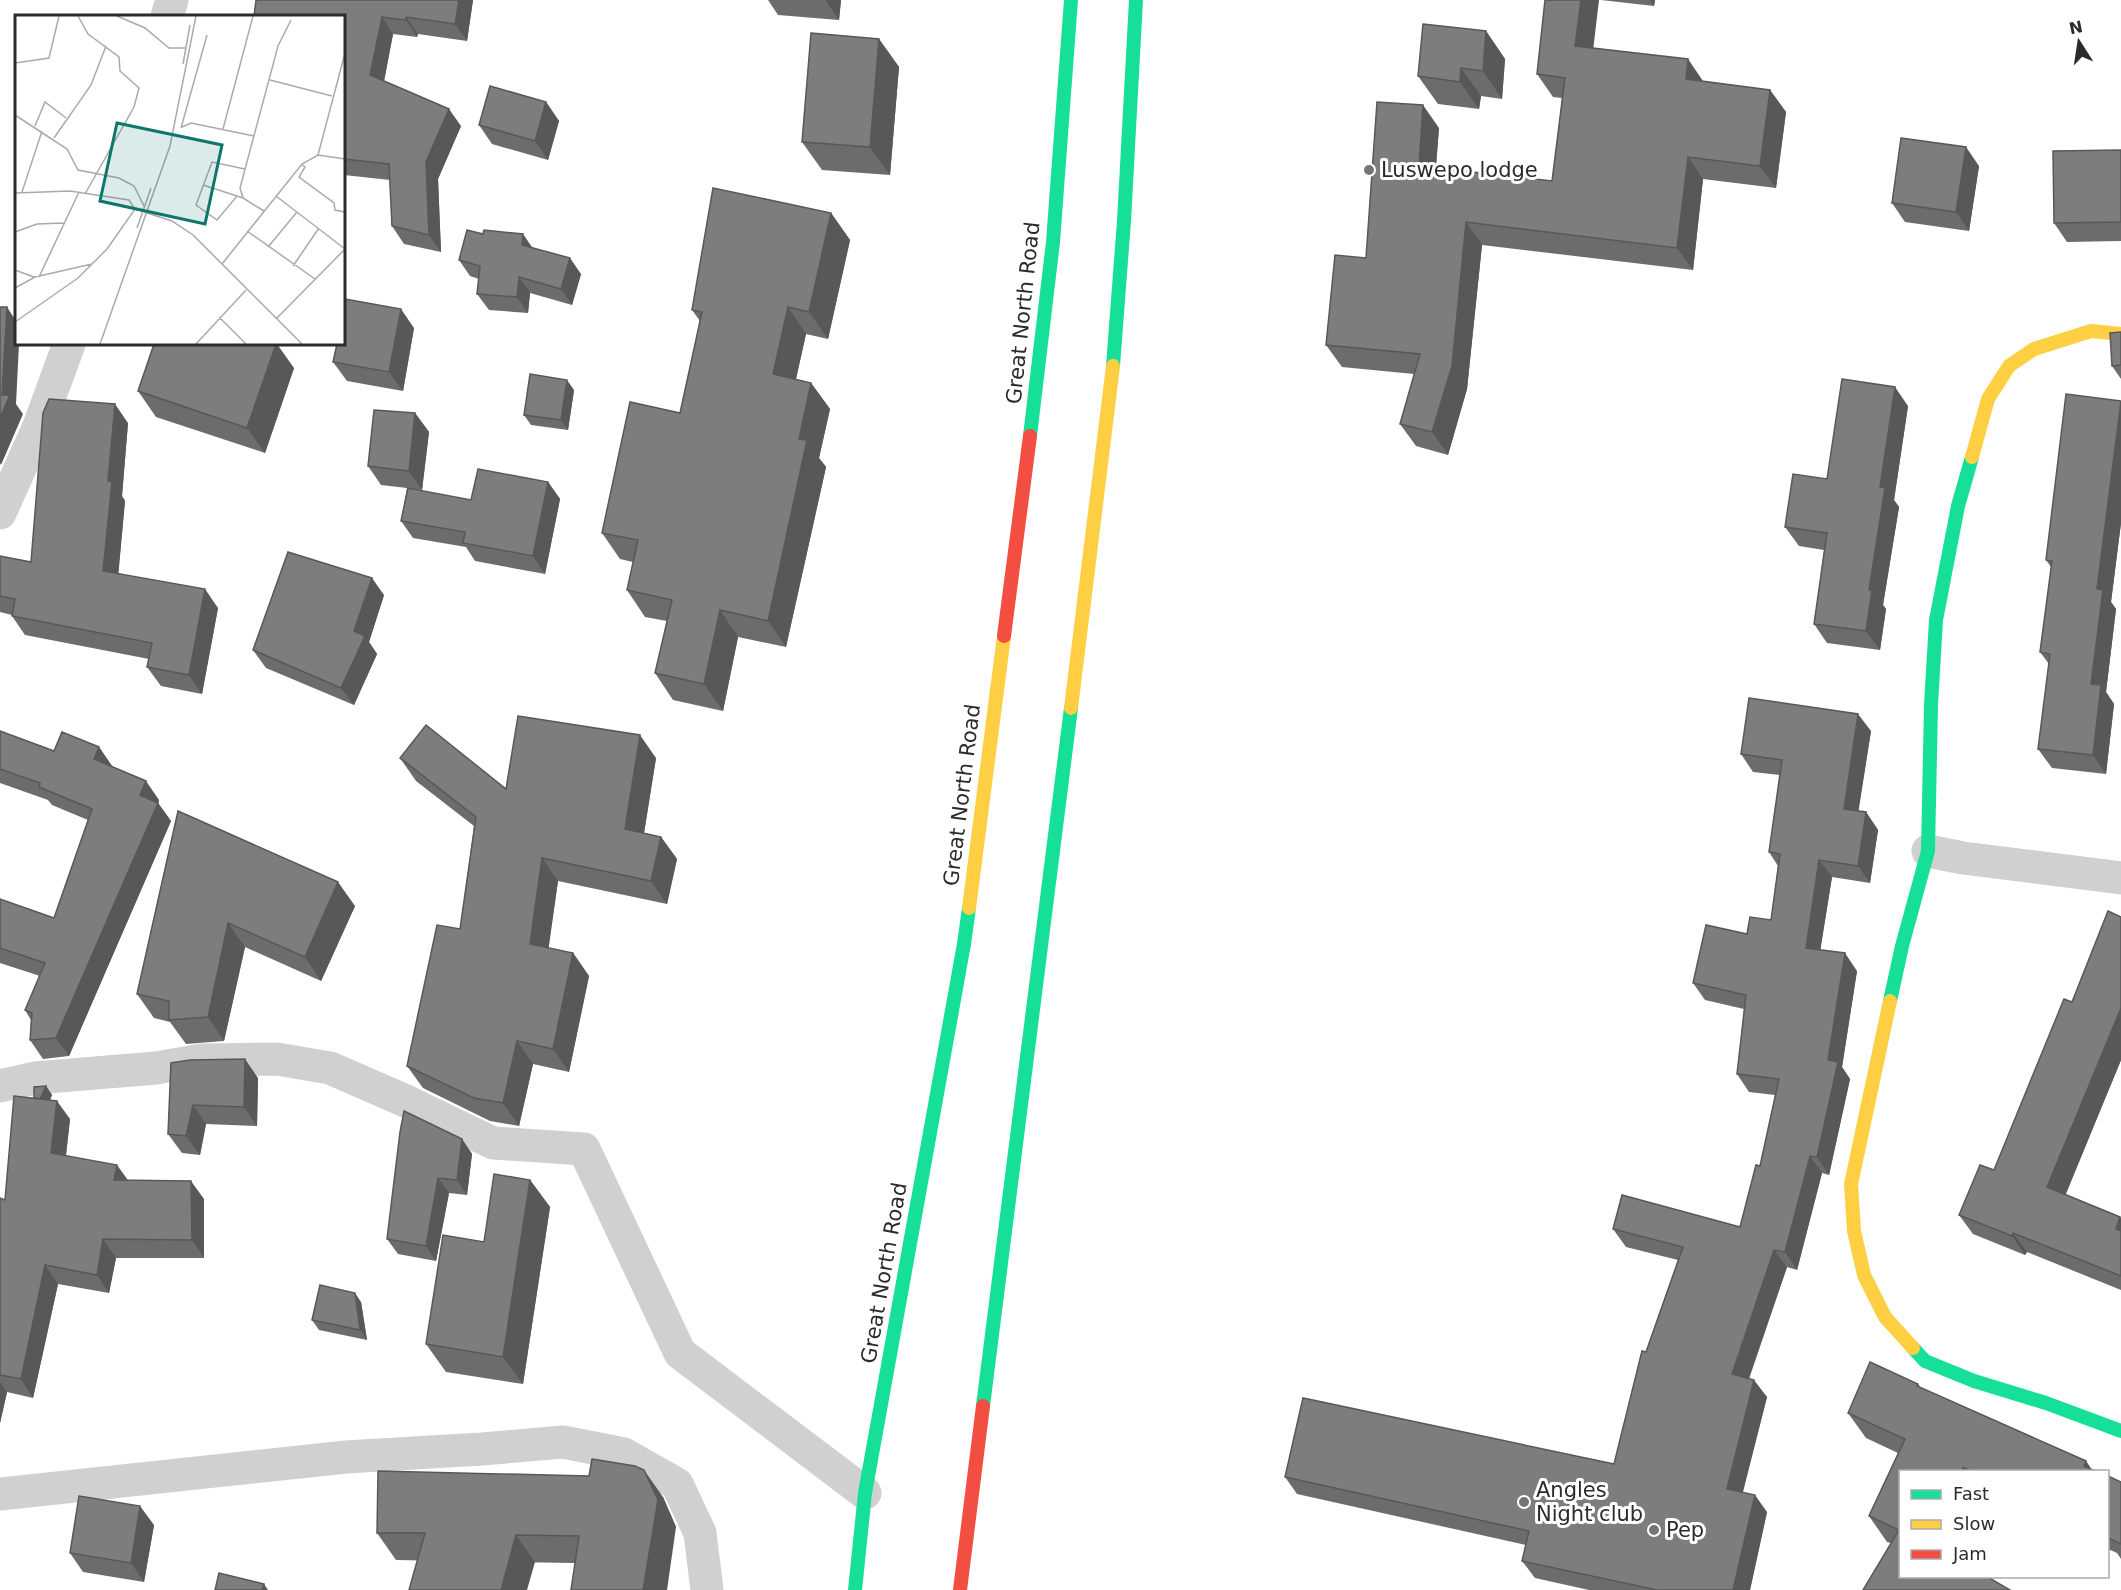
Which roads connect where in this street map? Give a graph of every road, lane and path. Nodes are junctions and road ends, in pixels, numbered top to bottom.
1 (172, 0) edge
2 (1071, 0) edge
3 (1136, 0) edge
4 (167, 15) edge
5 (2121, 334) edge
6 (69, 345) edge
7 (0, 513) edge
8 (1928, 851) junction
9 (2121, 878) edge
10 (0, 1086) edge
11 (2121, 1431) edge
12 (865, 1493) junction
13 (0, 1494) edge
14 (707, 1590) edge
15 (855, 1590) edge
16 (960, 1590) edge

1 - 4 street
2 - 12 main road, Great North Road
3 - 16 main road
5 - 8 main road
6 - 7 street
8 - 9 street
8 - 11 main road
10 - 12 street
12 - 15 main road, Great North Road
13 - 14 street

